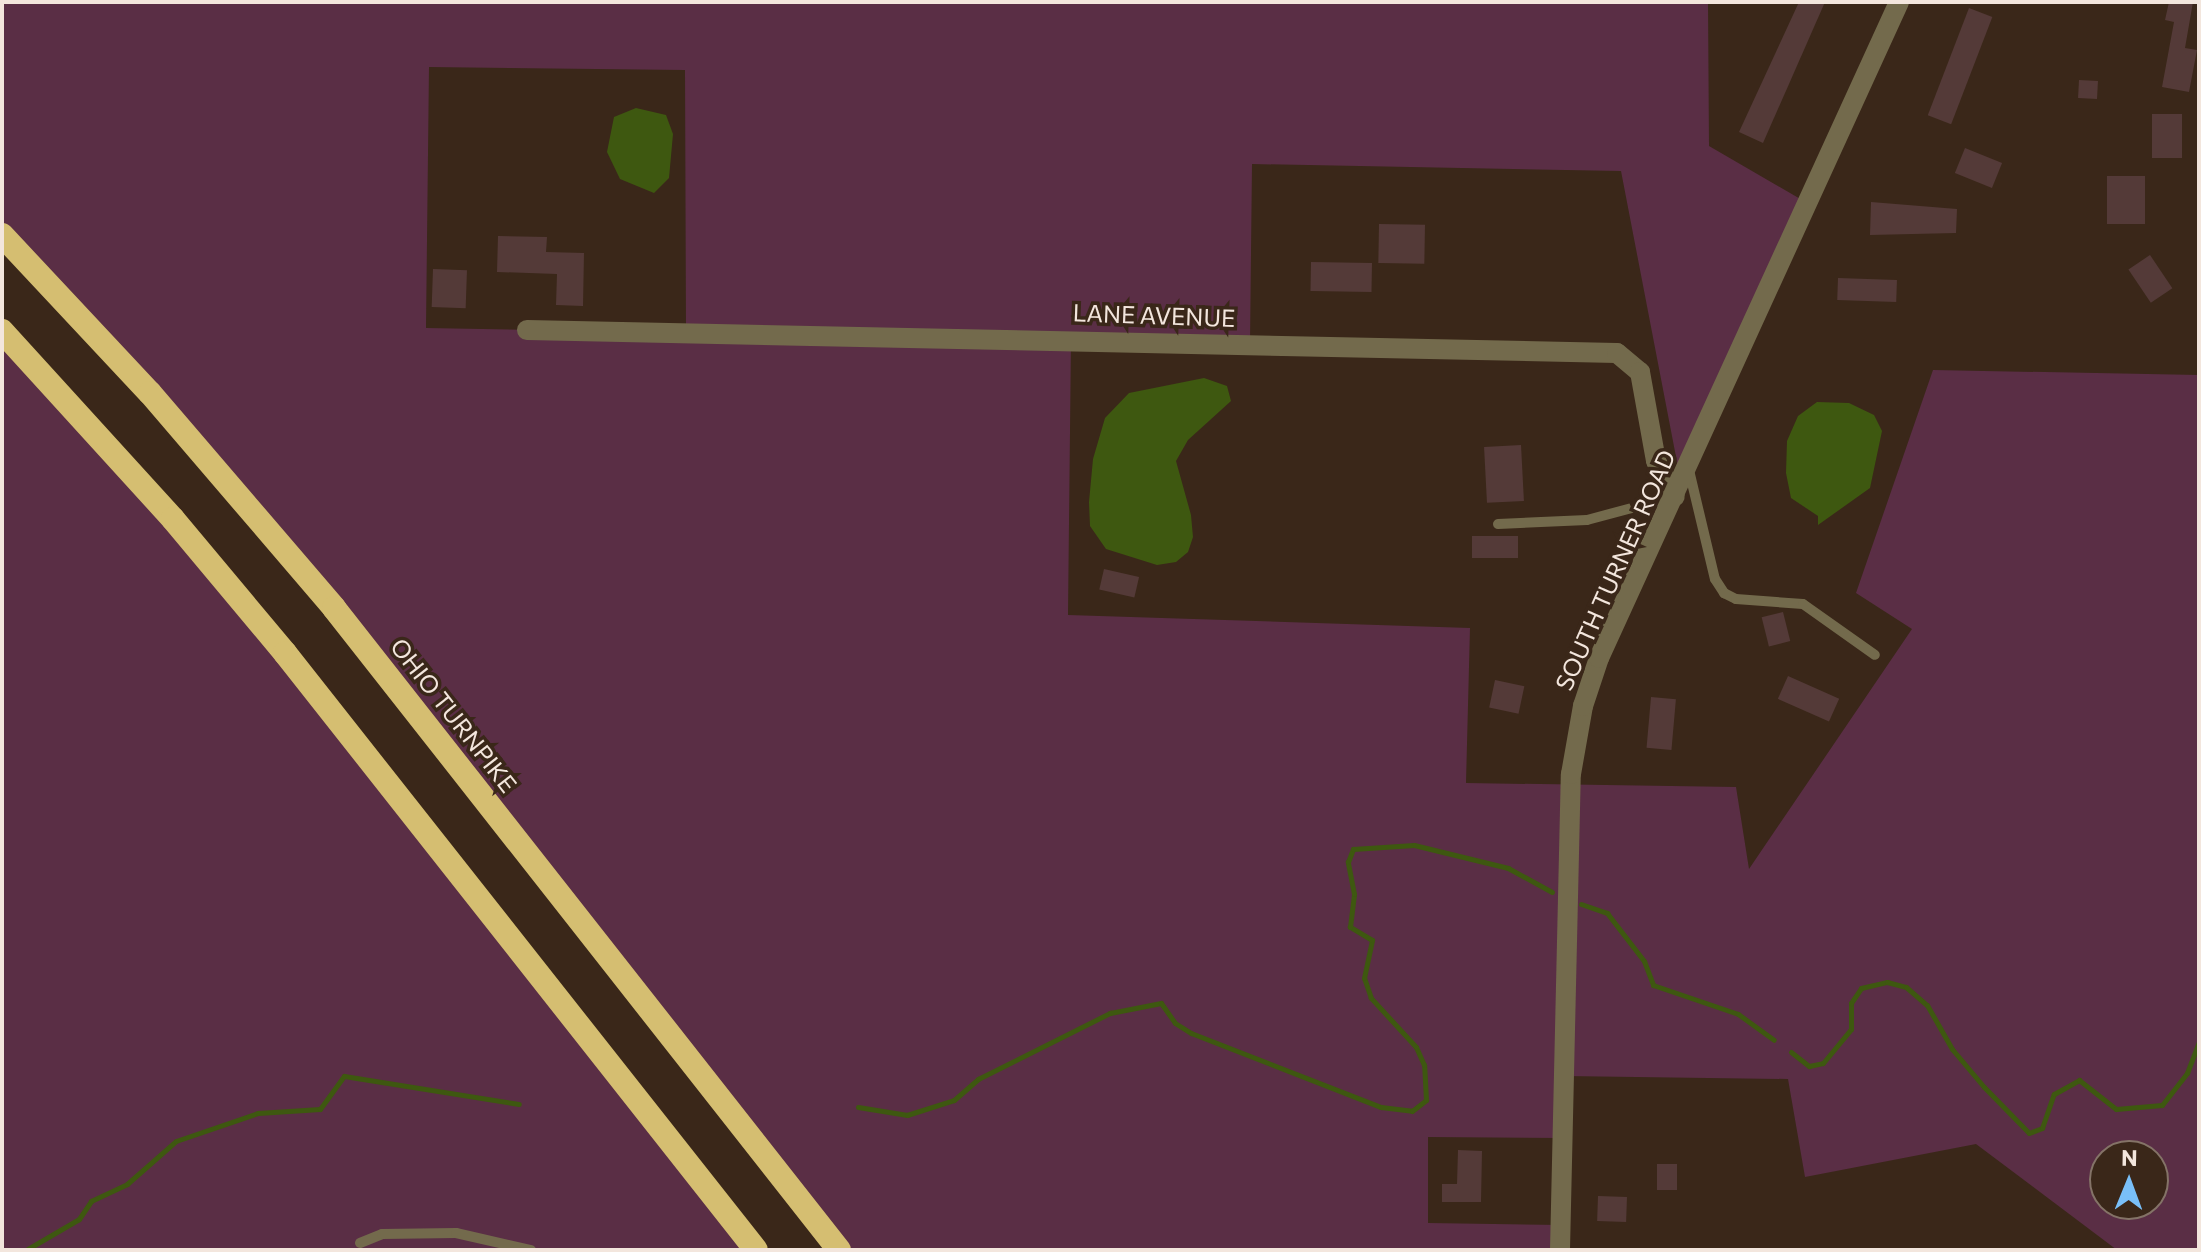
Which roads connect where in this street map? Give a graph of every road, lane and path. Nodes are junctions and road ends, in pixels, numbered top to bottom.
1 (1899, 2) edge
2 (2, 235) edge
3 (527, 330) dead end
4 (2, 331) edge
5 (1688, 466) junction
6 (1675, 496) junction
7 (1498, 524) dead end
8 (1875, 655) dead end
9 (360, 1243) dead end
10 (531, 1250) edge
11 (756, 1250) edge
12 (839, 1250) edge
13 (1560, 1250) edge

1 - 5 street, SOUTH TURNER ROAD
2 - 12 highway, OHIO TURNPIKE
3 - 6 street, LANE AVENUE
4 - 11 highway
5 - 6 street, SOUTH TURNER ROAD
5 - 8 lane
6 - 7 lane
6 - 13 street, SOUTH TURNER ROAD
9 - 10 lane

